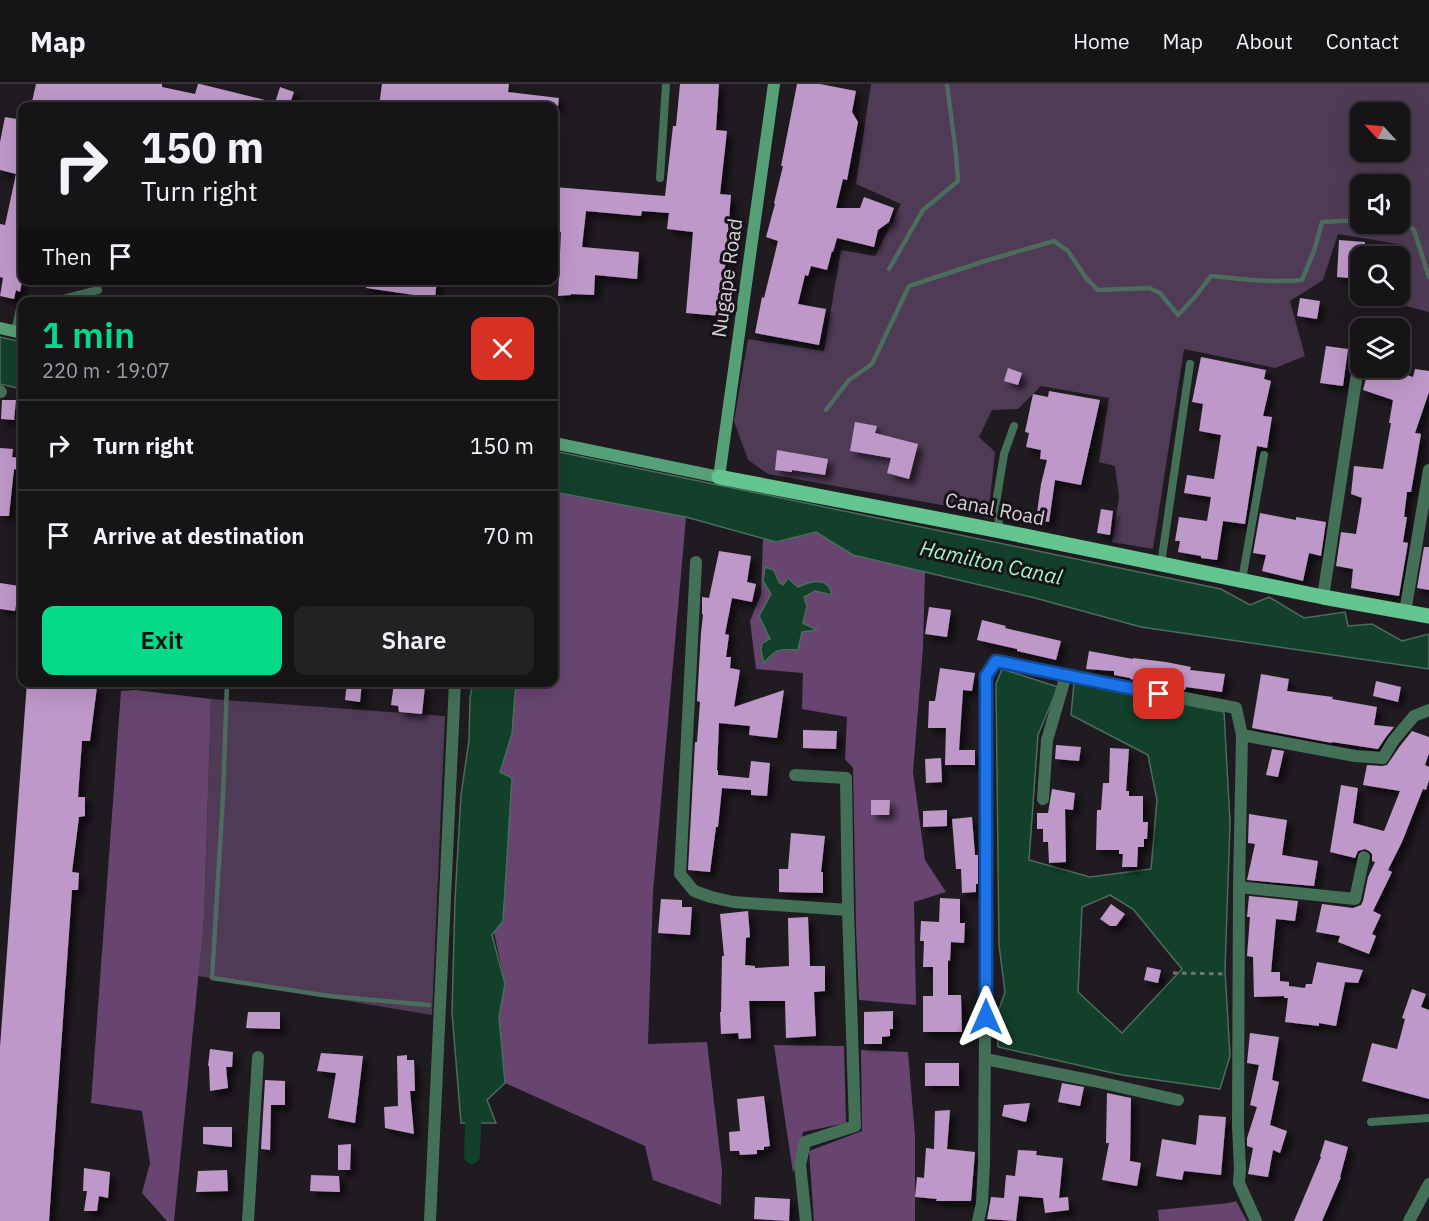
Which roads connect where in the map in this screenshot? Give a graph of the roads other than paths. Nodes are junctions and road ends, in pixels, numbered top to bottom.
1 (666, 84) edge
2 (774, 84) edge
3 (660, 178) dead end
4 (98, 290) dead end
5 (71, 297) edge
6 (0, 328) edge
7 (18, 332) edge
8 (1190, 364) dead end
9 (1356, 378) edge
10 (1014, 426) dead end
11 (558, 444) edge
12 (1264, 455) dead end
13 (1429, 470) edge
14 (719, 477) junction
15 (1000, 531) junction
16 (696, 562) dead end
17 (1161, 564) junction
18 (1242, 580) junction
19 (1323, 597) junction
20 (1405, 612) junction
21 (1429, 616) edge
22 (1066, 675) junction
23 (455, 687) edge
24 (1429, 710) edge
25 (1242, 735) junction
26 (795, 776) dead end
27 (1043, 799) dead end
28 (1364, 857) dead end
29 (1239, 887) junction
30 (848, 910) junction
31 (258, 1057) dead end
32 (985, 1059) junction
33 (1178, 1100) dead end
34 (1429, 1118) edge
35 (1371, 1122) dead end
36 (1429, 1184) edge
37 (248, 1221) edge
38 (430, 1221) edge
39 (806, 1221) edge
40 (978, 1221) edge
41 (1256, 1221) edge
42 (1409, 1221) edge

1 - 3 lane
2 - 14 main road, Nugape Road
4 - 5 lane
6 - 7 main road
8 - 17 lane
9 - 19 street
10 - 15 lane
11 - 14 main road, Canal Road
12 - 18 lane
13 - 20 street
14 - 15 main road, Canal Road
15 - 17 main road, Canal Road
16 - 30 street
17 - 18 main road, Canal Road
18 - 19 main road, Canal Road
19 - 20 main road, Canal Road
20 - 21 main road, Canal Road
22 - 25 street
22 - 27 street
22 - 32 street
23 - 38 street
24 - 25 street
25 - 29 street
26 - 30 street
28 - 29 street
29 - 41 street
30 - 39 street
31 - 37 street
32 - 33 street
32 - 40 street
34 - 35 lane
36 - 42 street

